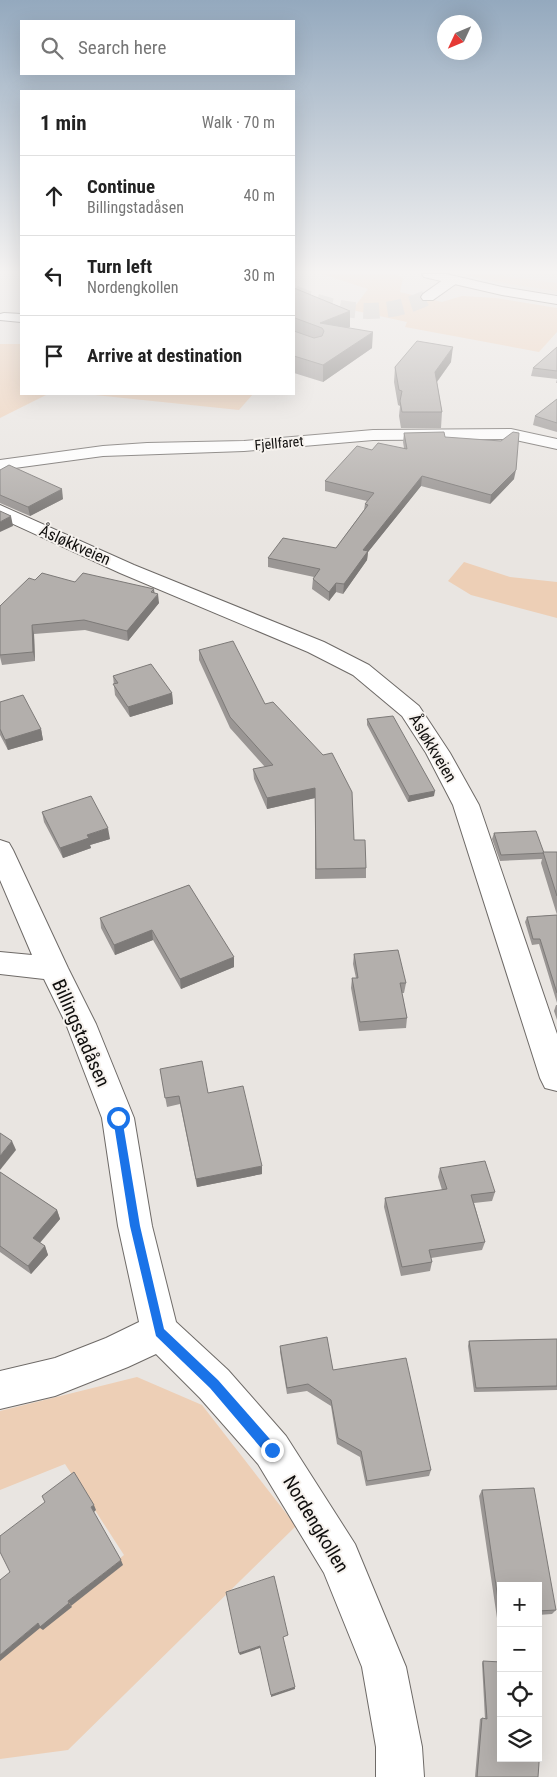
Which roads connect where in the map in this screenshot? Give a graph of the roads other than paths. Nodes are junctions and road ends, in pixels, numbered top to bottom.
1 (557, 444) edge
2 (0, 465) edge
3 (0, 511) edge
4 (0, 850) edge
5 (0, 963) edge
6 (53, 968) junction
7 (556, 1078) edge
8 (160, 1332) junction
9 (0, 1390) edge
10 (400, 1777) edge

1 - 2 street, Fjellfaret
3 - 7 street, Åsløkkveien
4 - 6 street, Billingstadåsen
5 - 6 street, Billingstadåsen
6 - 8 street, Billingstadåsen
8 - 9 street
8 - 10 street, Nordengkollen

